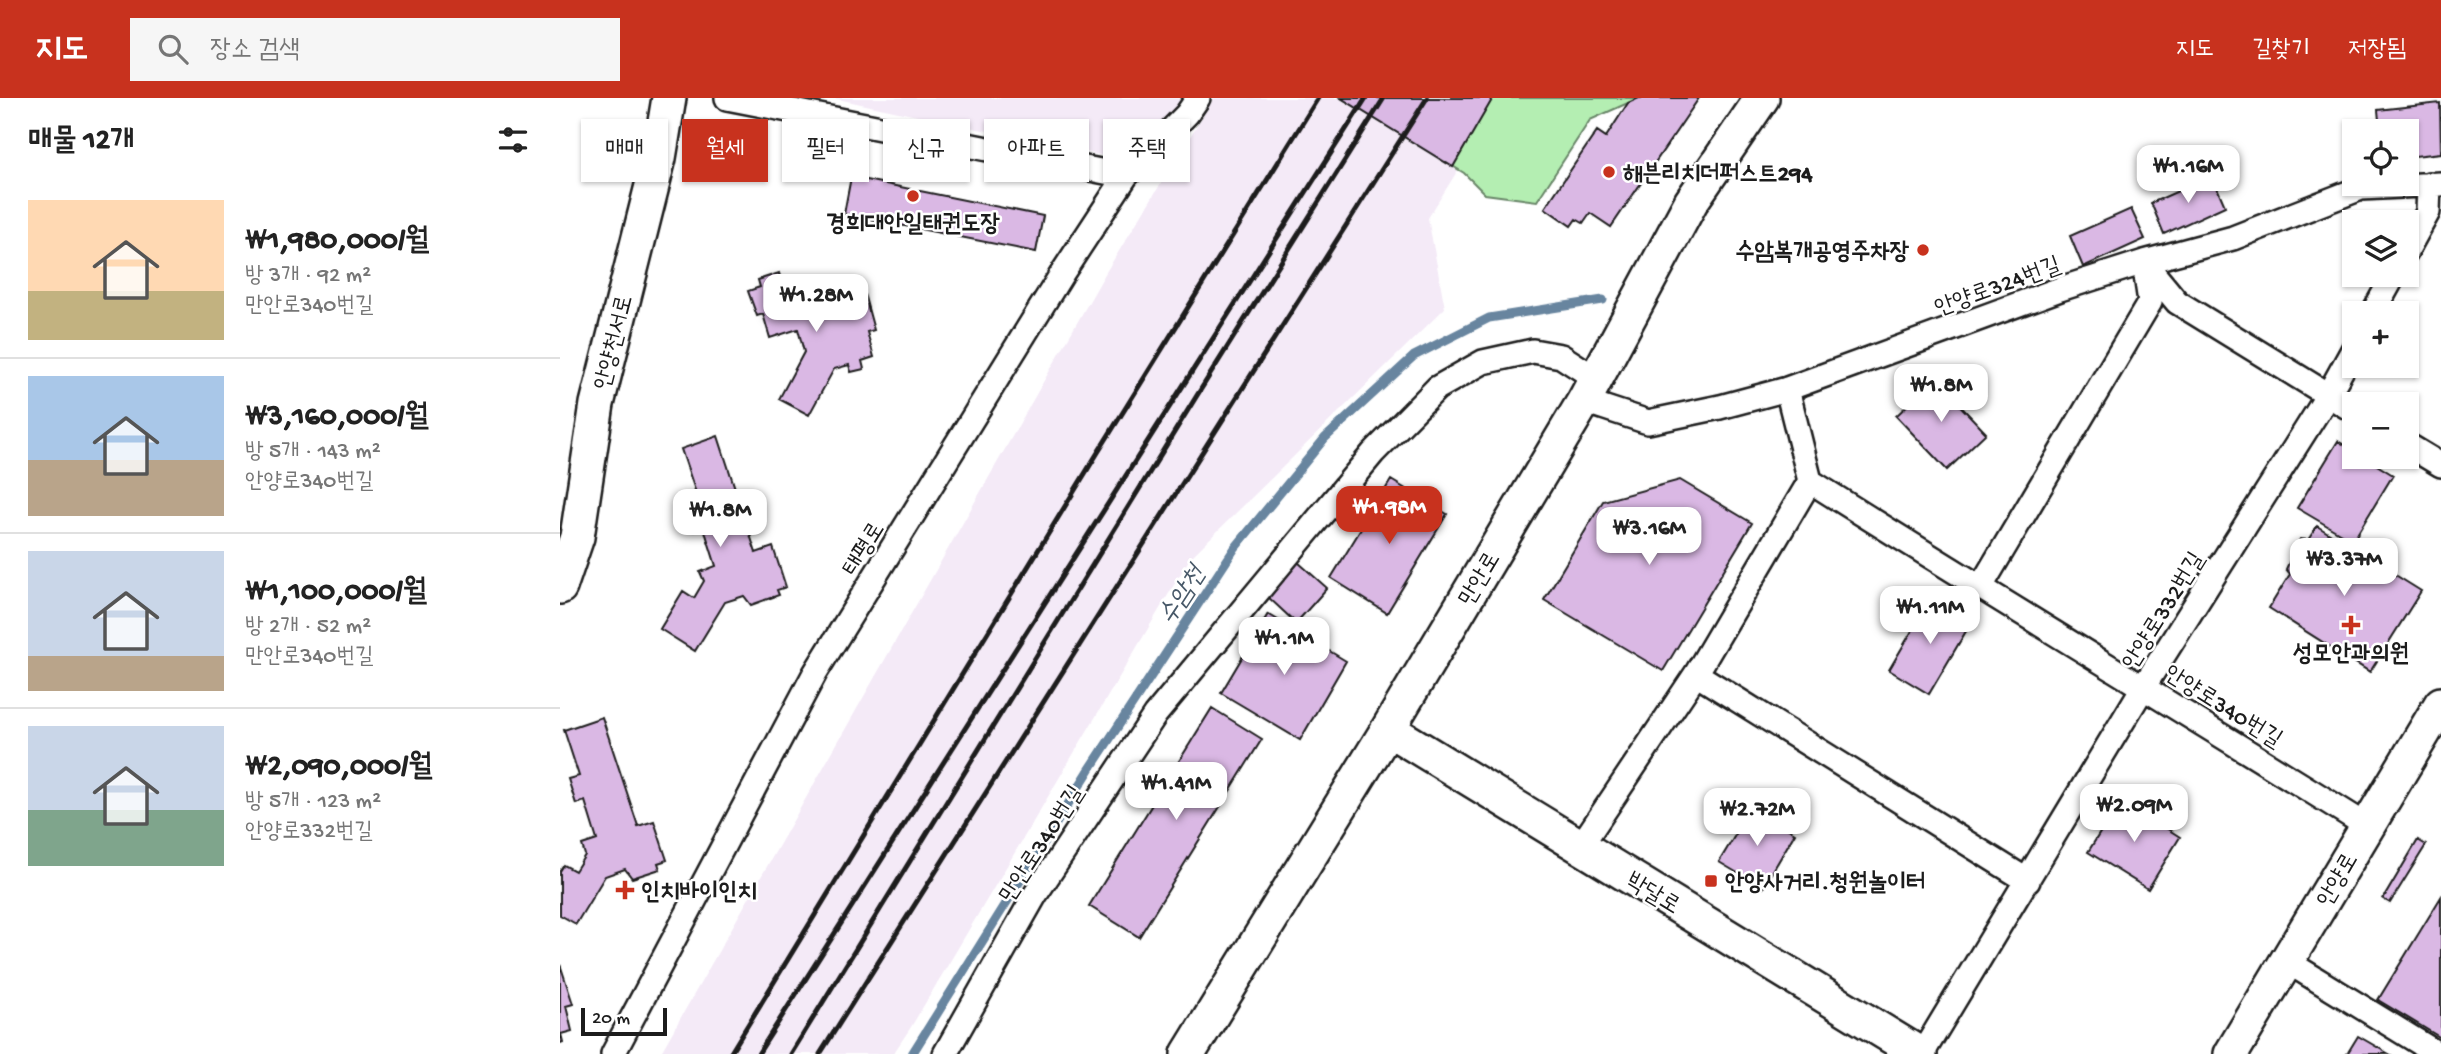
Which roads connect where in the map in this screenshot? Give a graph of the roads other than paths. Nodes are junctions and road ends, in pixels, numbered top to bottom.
1 (669, 98) edge
2 (727, 98) edge
3 (1198, 98) edge
4 (1762, 98) edge
5 (1182, 119) edge
6 (1103, 172) edge
7 (1122, 182) edge
8 (2435, 184) edge
9 (2419, 228) edge
10 (2144, 262) junction
11 (2342, 370) edge
12 (1589, 389) junction
13 (1787, 389) junction
14 (2328, 395) junction
15 (2342, 404) edge
16 (2419, 452) edge
17 (2441, 465) edge
18 (1811, 481) junction
19 (560, 587) edge
20 (1980, 588) junction
21 (1696, 674) junction
22 (2144, 686) junction
23 (2441, 704) edge
24 (1388, 729) junction
25 (2367, 826) junction
26 (1580, 847) junction
27 (2028, 881) junction
28 (2288, 962) junction
29 (613, 1054) edge
30 (945, 1054) edge
31 (1188, 1054) edge
32 (1921, 1054) edge
33 (2231, 1054) edge
34 (2438, 1054) edge

1 - 19 street, 안양천서로
2 - 6 street
3 - 5 street, 태평로
4 - 12 street, 만안로
7 - 29 street, 태평로
8 - 9 street, 안양로324번길
8 - 10 street, 안양로324번길
10 - 13 street, 안양로324번길
10 - 14 street
10 - 20 street
11 - 14 street
12 - 13 street, 안양로324번길
12 - 24 street, 만안로
12 - 30 street, 만안로340번길
13 - 18 street
14 - 15 street
14 - 22 street, 안양로332번길
16 - 17 street
18 - 20 street, 안양로340번길
18 - 21 street
20 - 22 street, 안양로340번길
21 - 26 street
21 - 27 street
22 - 25 street, 안양로340번길
22 - 27 street, 안양로332번길
23 - 25 street, 안양로
24 - 26 street, 박달로
24 - 31 street, 만안로
25 - 28 street, 안양로
26 - 32 street, 박달로
27 - 32 street, 안양로332번길
28 - 33 street, 안양로
28 - 34 street

